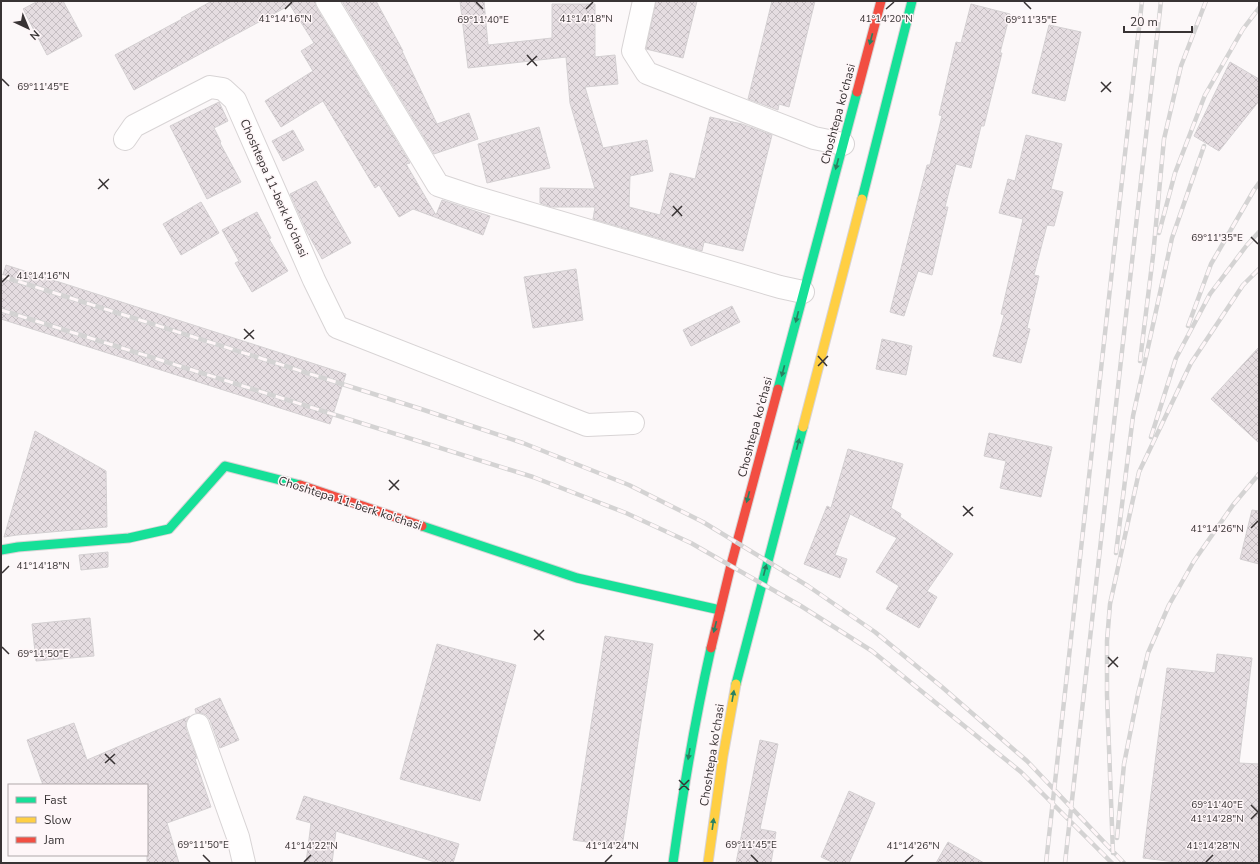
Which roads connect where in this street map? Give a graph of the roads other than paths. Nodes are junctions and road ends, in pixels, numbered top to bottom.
1 (327, 1) edge
2 (644, 1) edge
3 (881, 1) edge
4 (912, 1) edge
5 (125, 139) dead end
6 (843, 144) junction
7 (803, 292) junction
8 (633, 423) dead end
9 (1, 550) edge
10 (720, 610) junction
11 (198, 725) dead end
12 (244, 863) edge
13 (673, 863) edge
14 (708, 863) edge

1 - 7 street
2 - 6 street
3 -> 6 main road, Choshtepa ko'chasi
14 -> 4 main road, Choshtepa ko'chasi
5 - 8 street, Choshtepa 11-berk ko'chasi
6 -> 7 main road, Choshtepa ko'chasi
7 -> 10 main road, Choshtepa ko'chasi
9 - 10 main road, Choshtepa 11-berk ko'chasi
10 -> 13 main road, Choshtepa ko'chasi
11 - 12 street

